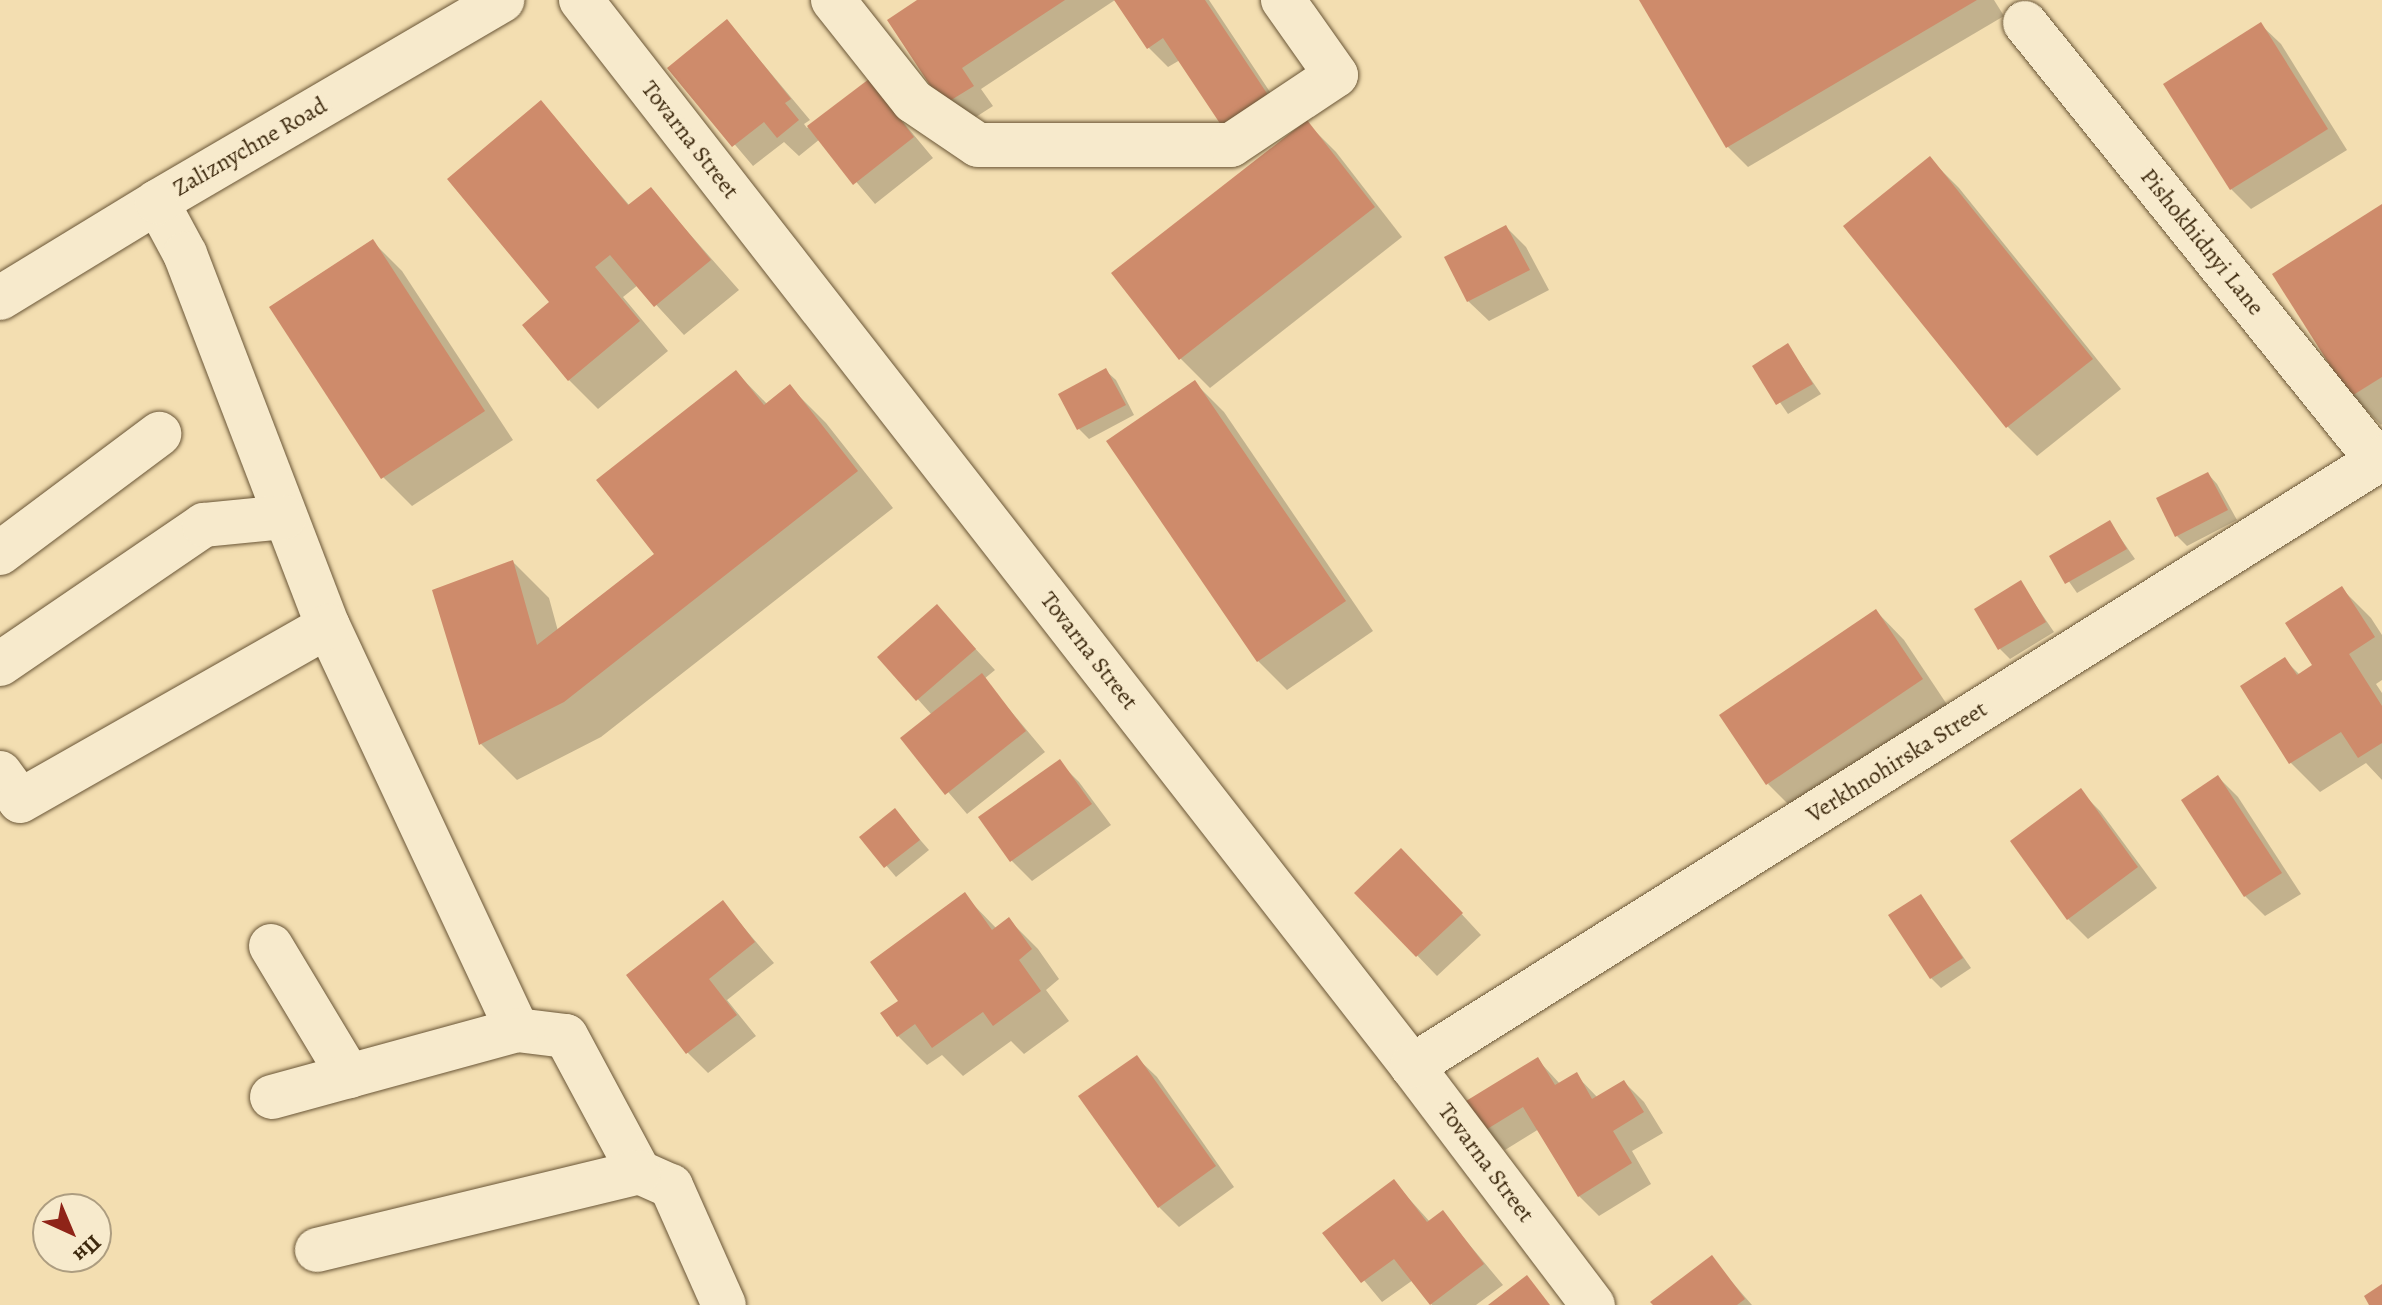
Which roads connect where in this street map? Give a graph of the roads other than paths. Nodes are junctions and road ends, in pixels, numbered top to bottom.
1 (502, 0) edge
2 (581, 0) edge
3 (833, 0) edge
4 (1283, 0) edge
5 (2025, 23) dead end
6 (157, 202) junction
7 (0, 298) edge
8 (159, 434) dead end
9 (2380, 460) edge
10 (285, 517) junction
11 (0, 553) edge
12 (328, 626) junction
13 (0, 664) edge
14 (0, 773) edge
15 (271, 946) dead end
16 (517, 1030) junction
17 (1412, 1066) junction
18 (349, 1076) junction
19 (272, 1097) dead end
20 (639, 1172) junction
21 (317, 1250) dead end
22 (724, 1305) edge
23 (1593, 1305) edge

1 - 6 street, Zaliznychne Road
2 - 17 street, Tovarna Street
3 - 4 street
5 - 9 street, Pishokhidnyi Lane
6 - 7 street, Zaliznychne Road
6 - 10 street
8 - 11 street
9 - 17 street, Verkhnohirska Street
10 - 12 street
10 - 13 street
12 - 14 street
12 - 16 street
15 - 18 street
16 - 18 street
16 - 20 street
17 - 23 street, Tovarna Street
18 - 19 street
20 - 21 street
20 - 22 street

